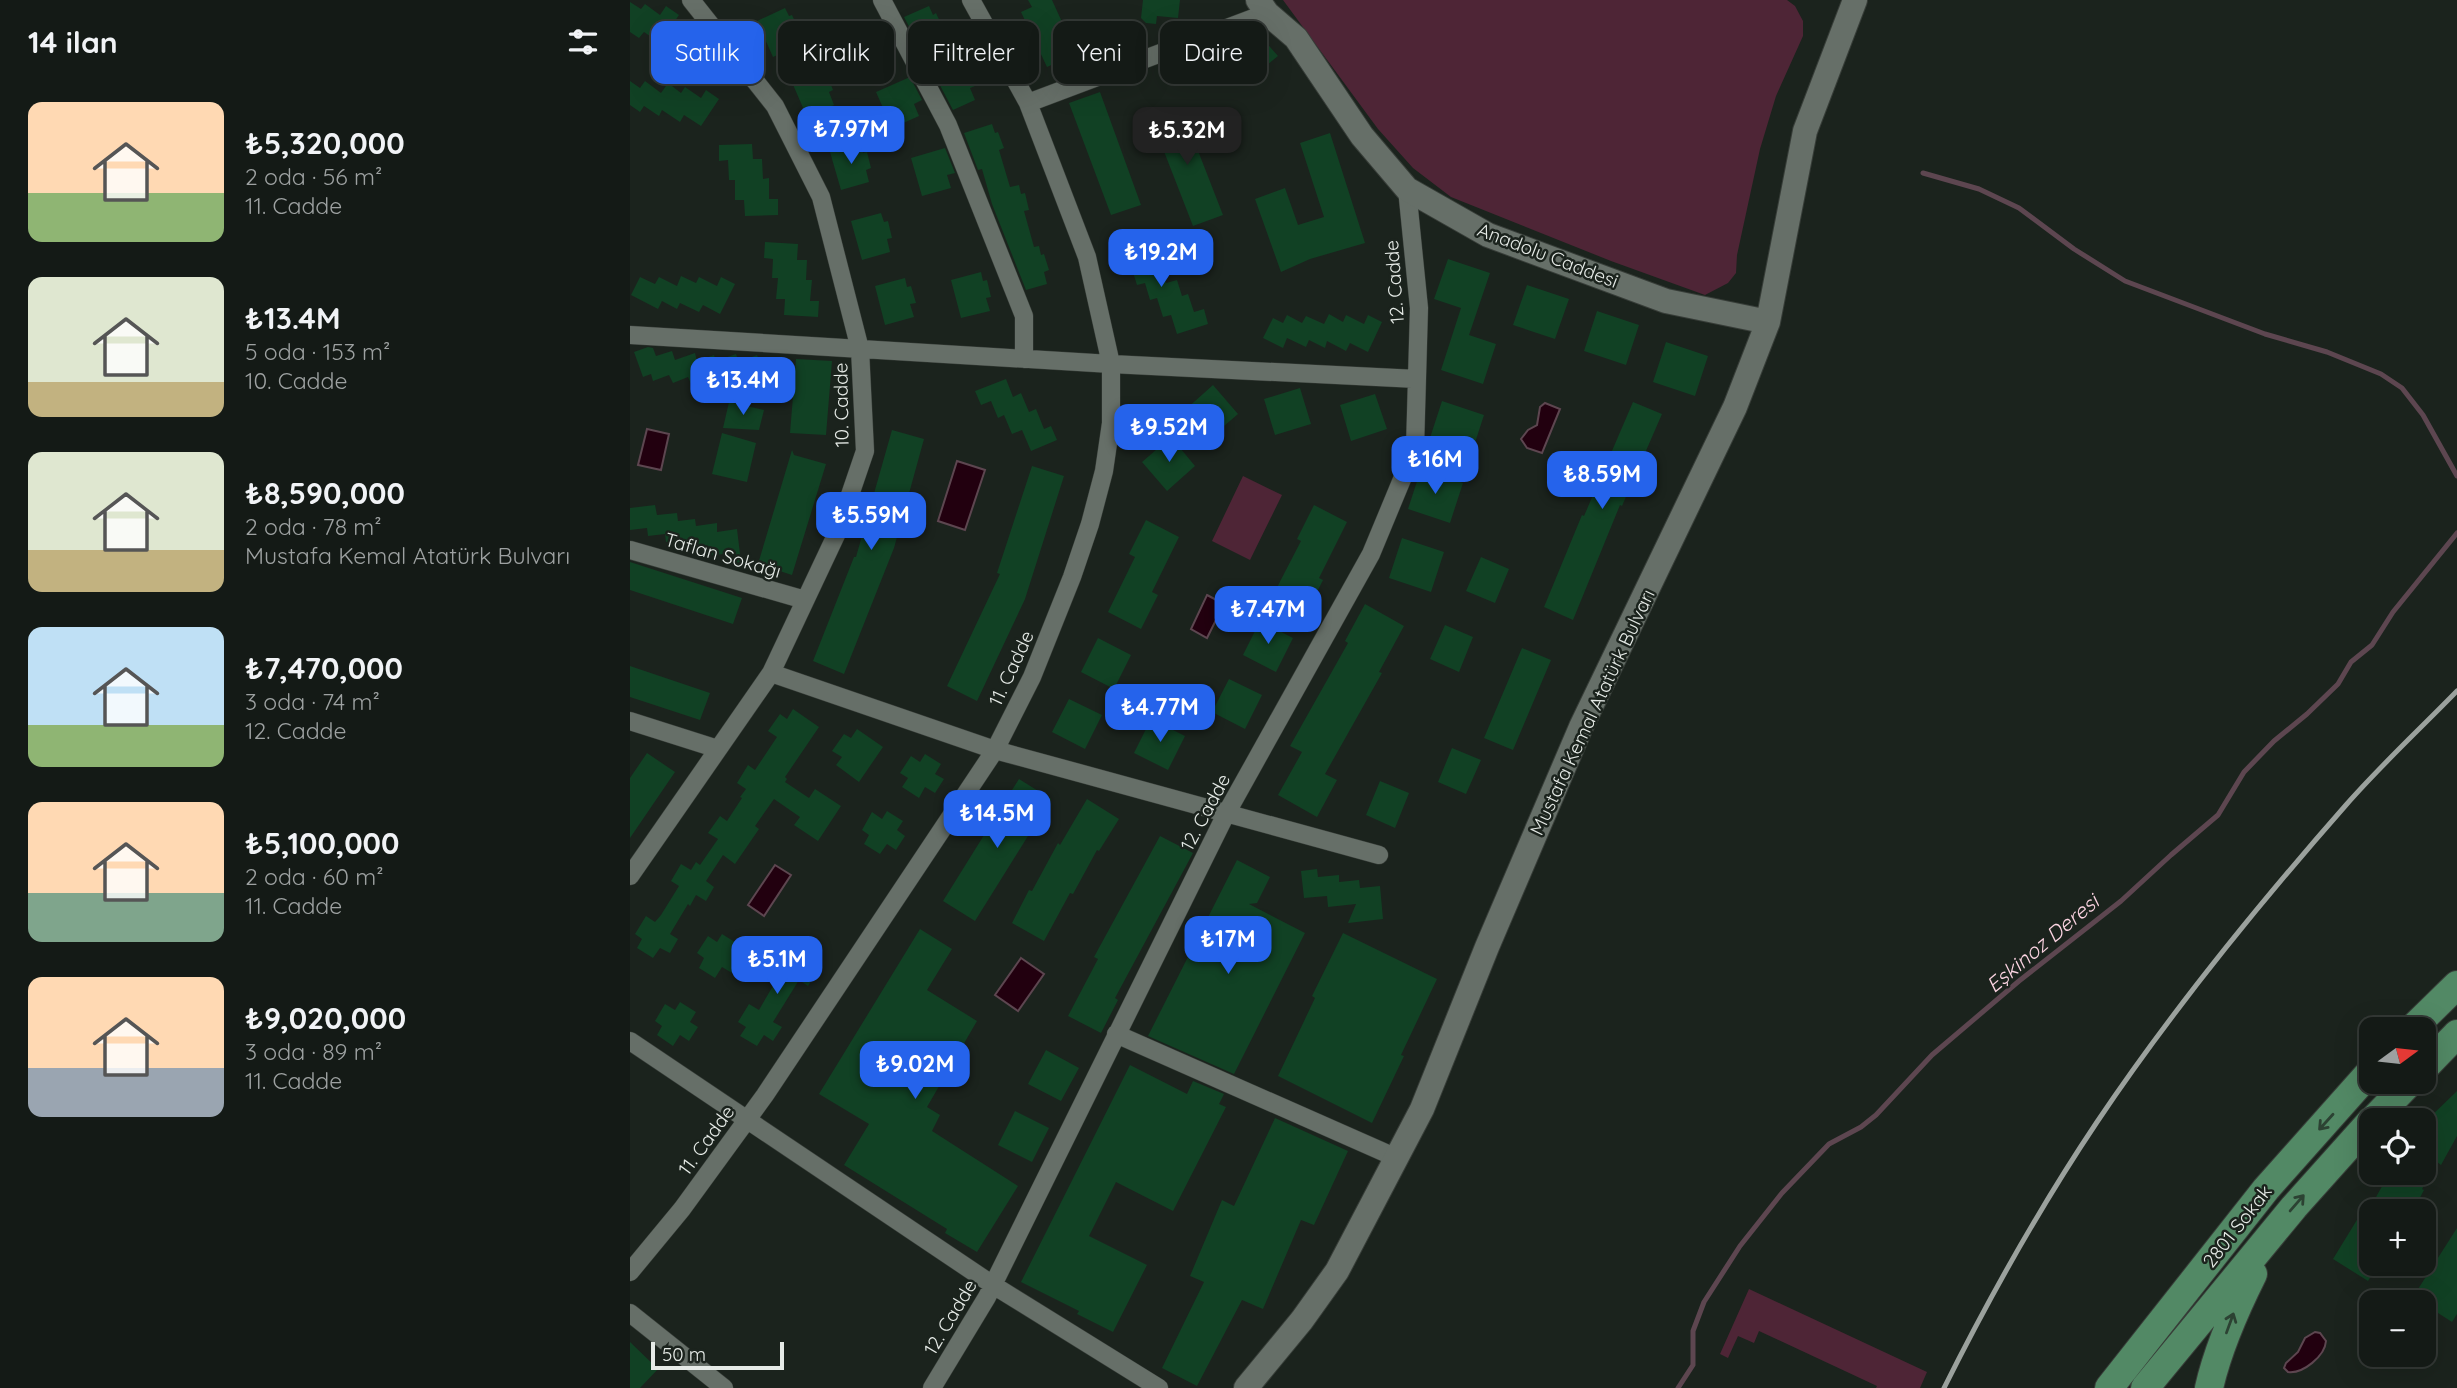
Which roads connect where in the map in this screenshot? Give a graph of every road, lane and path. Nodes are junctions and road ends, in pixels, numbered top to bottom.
1 (691, 0) edge
2 (882, 0) edge
3 (971, 0) edge
4 (1856, 0) edge
5 (1262, 7) edge
6 (1028, 103) junction
7 (1407, 189) junction
8 (1768, 322) junction
9 (630, 335) edge
10 (860, 349) junction
11 (1024, 359) junction
12 (1111, 364) junction
13 (1417, 379) junction
14 (630, 550) edge
15 (805, 600) junction
16 (771, 673) junction
17 (630, 721) edge
18 (718, 750) junction
19 (995, 750) junction
20 (1226, 814) junction
21 (1378, 855) dead end
22 (630, 876) edge
23 (2457, 985) edge
24 (2425, 1017) edge
25 (1116, 1034) junction
26 (2457, 1034) edge
27 (630, 1041) edge
28 (2436, 1056) edge
29 (2359, 1084) edge
30 (2398, 1094) edge
31 (2385, 1108) edge
32 (746, 1121) junction
33 (2359, 1134) edge
34 (1397, 1158) junction
35 (2266, 1189) junction
36 (2275, 1231) junction
37 (630, 1272) edge
38 (993, 1285) junction
39 (630, 1313) edge
40 (724, 1388) edge
41 (932, 1388) edge
42 (1159, 1388) edge
43 (1246, 1388) edge
44 (2109, 1388) edge
45 (2125, 1388) edge
46 (2145, 1388) edge
47 (2209, 1388) edge

1 - 10 street, 10. Cadde
2 - 11 street
3 - 6 street, 11. Cadde
4 - 8 street, Mustafa Kemal Atatürk Bulvarı
5 - 6 street
5 - 7 street, Anadolu Caddesi
6 - 12 street, 11. Cadde
7 - 8 street, Anadolu Caddesi
7 - 13 street, 12. Cadde
8 - 34 street, Mustafa Kemal Atatürk Bulvarı
9 - 10 street
10 - 11 street
10 - 15 street, 10. Cadde
11 - 12 street
12 - 13 street
12 - 19 street, 11. Cadde
13 - 20 street, 12. Cadde
14 - 15 street, Taflan Sokağı
15 - 16 street, 10. Cadde
16 - 18 street, 10. Cadde
16 - 19 street
17 - 18 street
18 - 22 street, 10. Cadde
19 - 20 street
19 - 32 street, 11. Cadde
20 - 21 street
20 - 25 street, 12. Cadde
23 - 24 main road
25 - 34 street
25 - 38 street, 12. Cadde
26 - 28 main road
27 - 32 street
29 -> 35 main road, 2801 Sokak
30 - 31 main road, 2801 Sokak
32 - 37 street, 11. Cadde
32 - 38 street
36 -> 33 main road, 2801 Sokak
34 - 43 street, Mustafa Kemal Atatürk Bulvarı
35 - 44 main road, 2801 Sokak
35 - 45 main road
36 - 46 main road, 2801 Sokak
47 -> 36 main road
38 - 41 street, 12. Cadde
38 - 42 street
39 - 40 street

